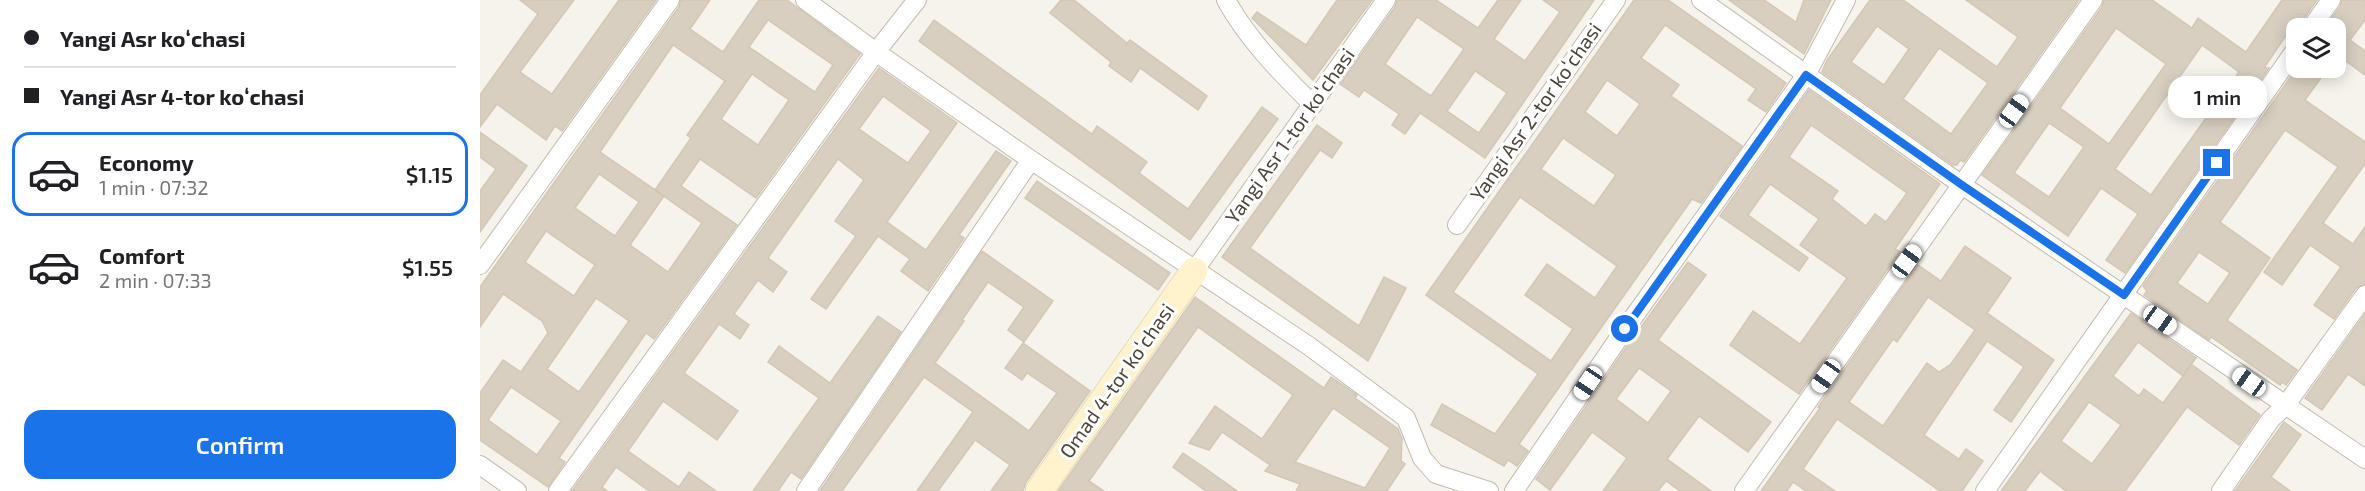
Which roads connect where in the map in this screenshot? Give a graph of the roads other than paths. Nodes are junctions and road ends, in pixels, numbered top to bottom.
1 (670, 0) edge
2 (805, 0) edge
3 (917, 0) edge
4 (1226, 0) edge
5 (1386, 0) edge
6 (1616, 0) edge
7 (1701, 0) edge
8 (1846, 0) edge
9 (2093, 0) edge
10 (2331, 0) edge
11 (2318, 18) edge
12 (876, 52) junction
13 (2286, 63) edge
14 (1806, 75) junction
15 (1313, 105) junction
16 (1031, 160) junction
17 (1962, 185) junction
18 (1457, 225) dead end
19 (480, 265) edge
20 (1194, 271) junction
21 (2124, 295) junction
22 (2365, 295) edge
23 (2285, 406) junction
24 (2365, 459) edge
25 (480, 465) edge
26 (517, 491) edge
27 (558, 491) edge
28 (806, 491) edge
29 (1039, 491) edge
30 (1489, 491) edge
31 (1514, 491) edge
32 (1744, 491) edge
33 (1985, 491) edge
34 (2222, 491) edge

1 - 19 street
2 - 12 street
3 - 12 street
4 - 15 street
5 - 15 street, Yangi Asr 1-tor koʻchasi
6 - 18 street, Yangi Asr 2-tor koʻchasi
7 - 14 street
8 - 14 street
9 - 17 street
10 - 11 street
12 - 16 street
12 - 27 street
13 - 21 street
14 - 17 street
14 - 31 street
15 - 20 street, Yangi Asr 1-tor koʻchasi
16 - 20 street
16 - 28 street
17 - 21 street
17 - 32 street
20 - 29 street, Omad 4-tor koʻchasi
20 - 30 street
21 - 23 street
21 - 33 street
22 - 23 street
23 - 24 street
23 - 34 street
25 - 26 street

